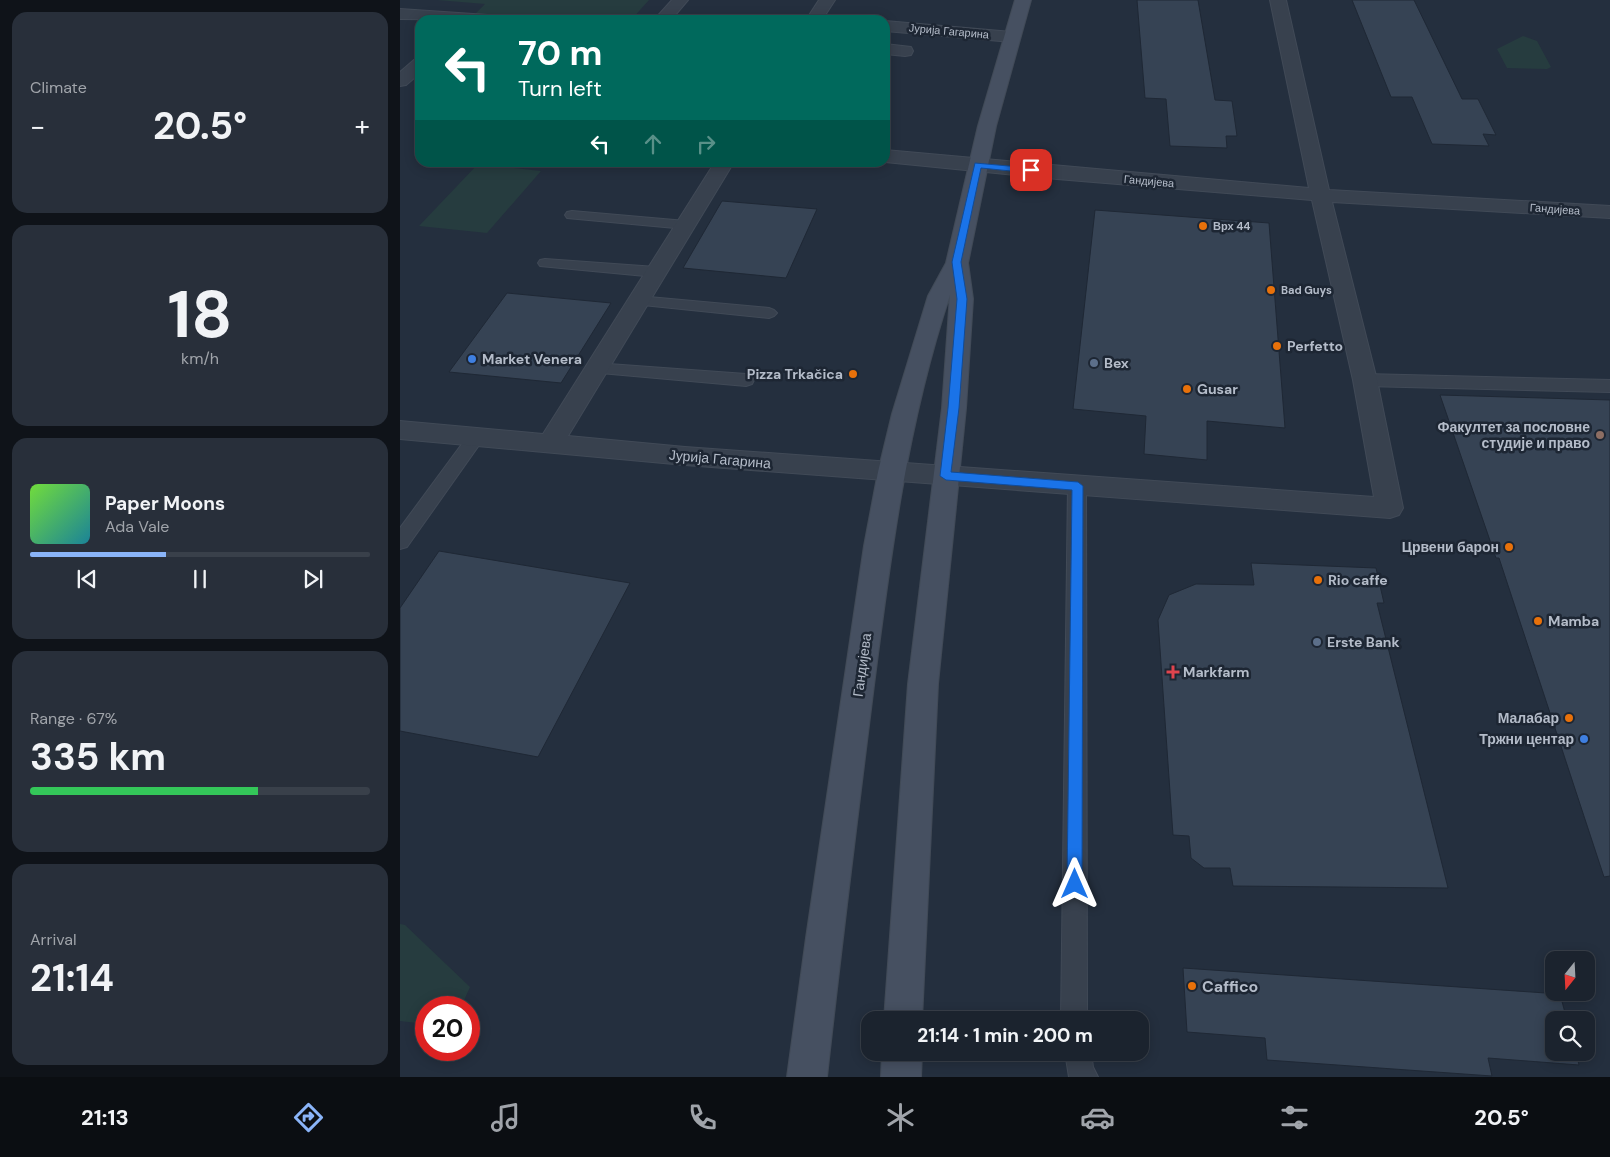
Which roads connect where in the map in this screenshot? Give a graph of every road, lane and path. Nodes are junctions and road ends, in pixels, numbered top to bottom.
1 (680, 0) edge
2 (827, 0) edge
3 (1023, 0) edge
4 (1278, 0) edge
5 (400, 14) edge
6 (415, 15) edge
7 (666, 15) edge
8 (818, 15) edge
9 (890, 26) edge
10 (1012, 37) junction
11 (890, 50) edge
12 (905, 51) dead end
13 (415, 68) edge
14 (400, 81) edge
15 (890, 156) edge
16 (978, 165) junction
17 (722, 167) edge
18 (1321, 196) junction
19 (1610, 212) edge
20 (572, 215) dead end
21 (686, 225) junction
22 (956, 262) junction
23 (545, 263) dead end
24 (656, 272) junction
25 (638, 301) junction
26 (769, 313) dead end
27 (596, 368) junction
28 (746, 380) dead end
29 (1365, 380) junction
30 (1610, 386) edge
31 (400, 430) edge
32 (476, 437) junction
33 (550, 444) junction
34 (891, 472) junction
35 (946, 476) junction
36 (1078, 486) junction
37 (400, 542) edge
38 (903, 1011) edge
39 (1074, 1011) edge
40 (902, 1061) edge
41 (1079, 1061) edge
42 (807, 1077) edge
43 (901, 1077) edge
44 (1084, 1077) edge

1 - 7 street
2 - 8 street
3 - 10 street, Гандијева
4 - 18 street
5 - 6 street
9 - 10 street, Јурија Гагарина
10 - 16 street, Гандијева
11 - 12 street, Јурија Гагарина
13 - 14 street
15 - 16 street
16 - 18 street, Гандијева
16 - 22 street, Гандијева
17 - 21 street
18 - 19 street, Гандијева
18 - 29 street
20 - 21 lane
21 - 24 street
22 - 34 street, Гандијева
22 - 35 street, Гандијева
23 - 24 lane
24 - 25 street
25 - 26 lane
25 - 27 street
27 - 28 lane
27 - 33 street
29 - 30 lane
29 - 36 street, Јурија Гагарина
31 - 32 street, Јурија Гагарина
32 - 33 street, Јурија Гагарина
32 - 37 lane
33 - 34 street, Јурија Гагарина
34 - 35 street, Јурија Гагарина
34 - 42 street, Гандијева
35 - 36 street, Јурија Гагарина
35 - 38 street, Гандијева
36 - 39 lane
40 - 43 street
41 - 44 lane

